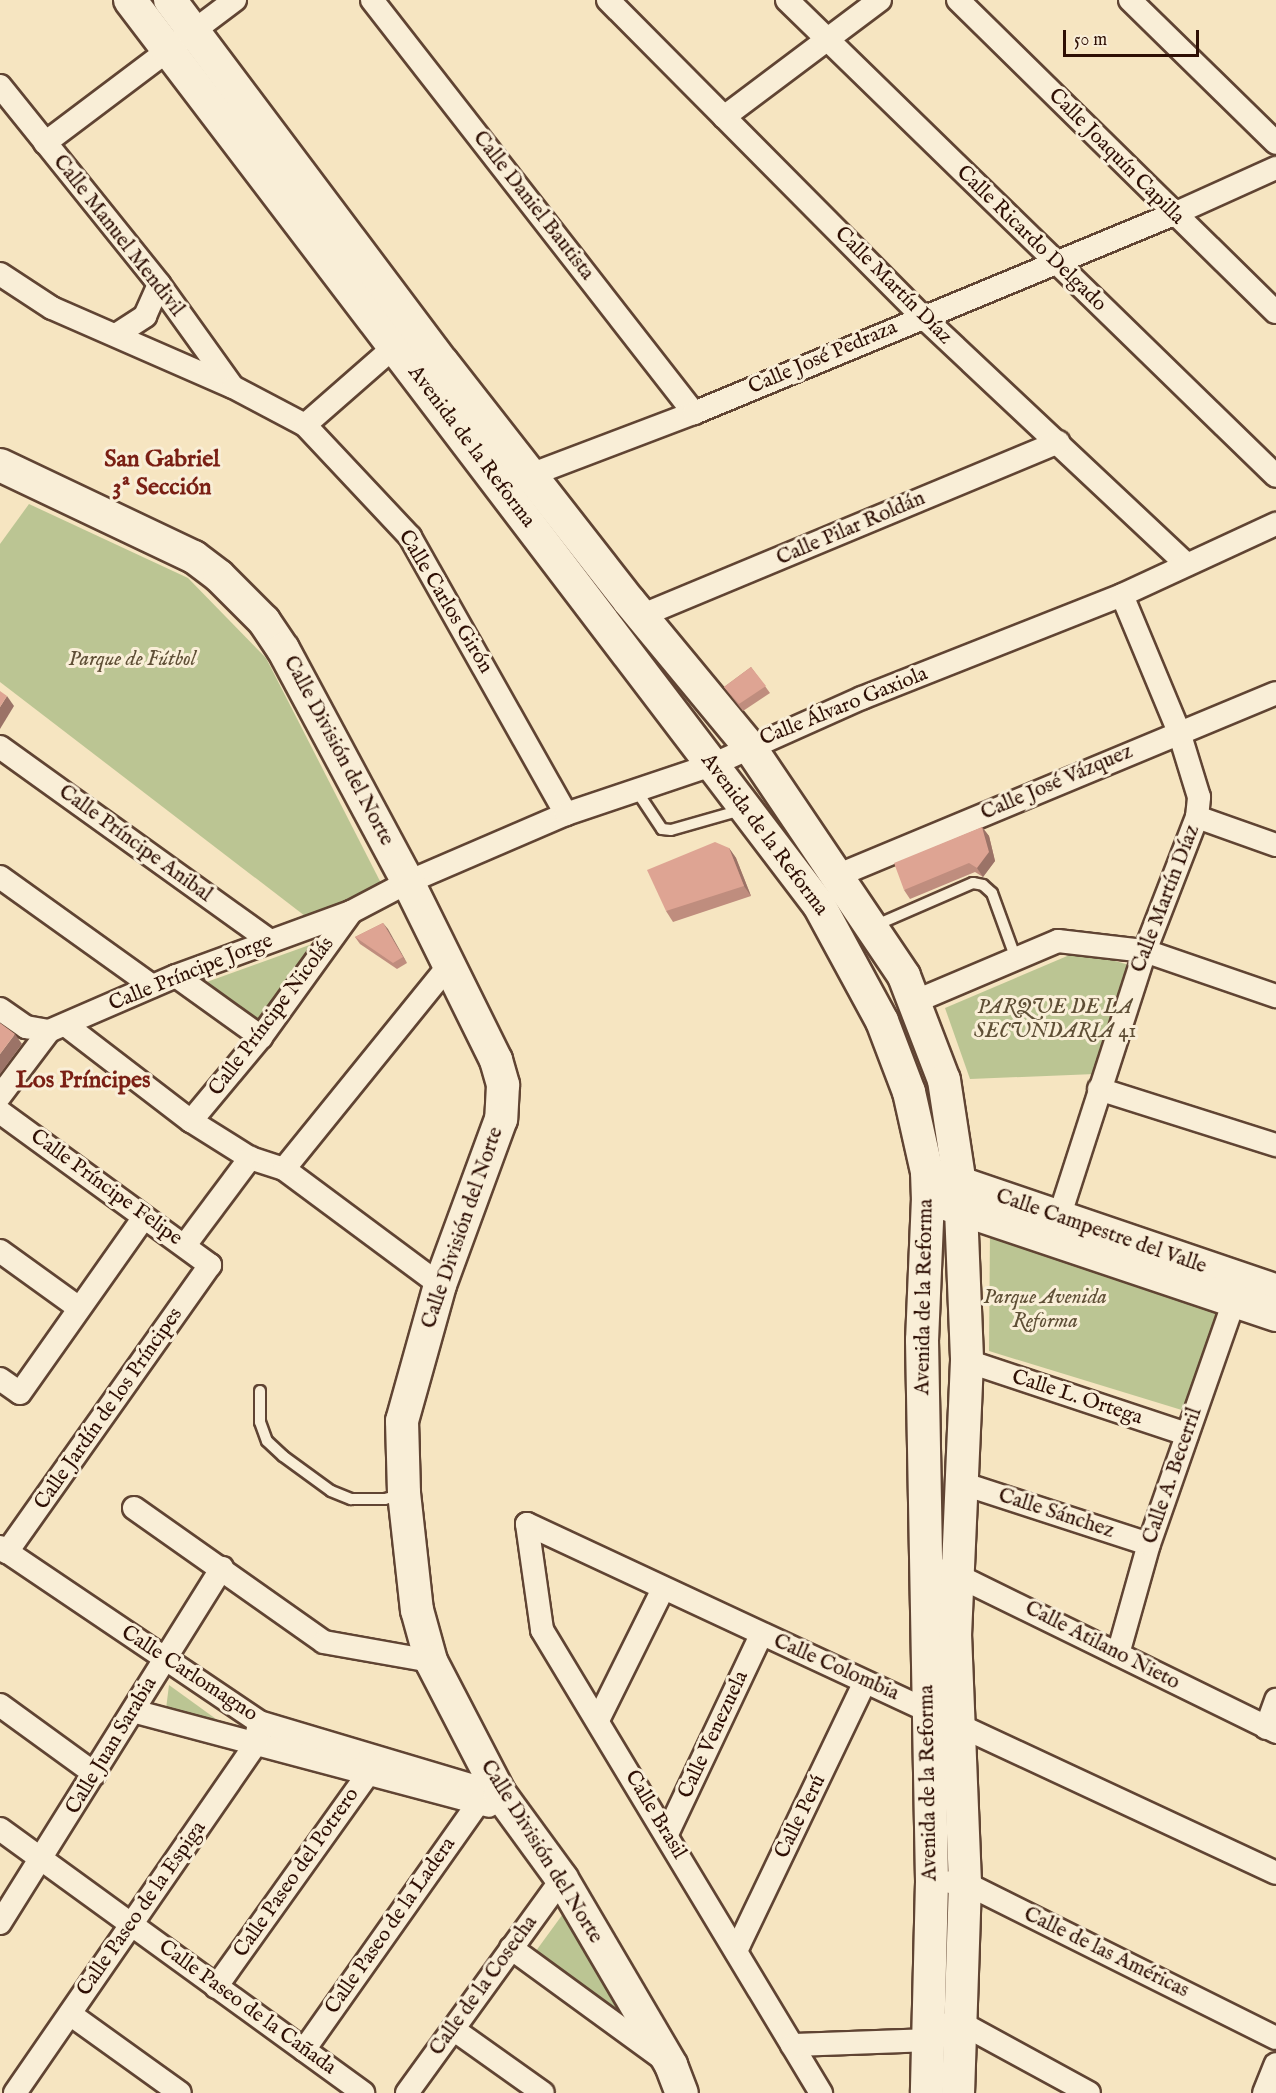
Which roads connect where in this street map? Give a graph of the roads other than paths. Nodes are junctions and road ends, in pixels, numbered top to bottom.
1 (129, 0) edge
2 (170, 0) edge
3 (235, 0) edge
4 (372, 0) edge
5 (608, 0) edge
6 (787, 0) edge
7 (880, 0) edge
8 (958, 0) edge
9 (1130, 0) edge
10 (194, 31) junction
11 (827, 40) junction
12 (168, 50) junction
13 (0, 86) edge
14 (724, 117) junction
15 (45, 143) junction
16 (1276, 143) edge
17 (1276, 168) edge
18 (1173, 214) junction
19 (1055, 262) junction
20 (0, 274) edge
21 (159, 284) junction
22 (1276, 312) edge
23 (922, 316) junction
24 (116, 335) junction
25 (394, 347) junction
26 (233, 387) junction
27 (694, 413) junction
28 (305, 425) junction
29 (1058, 442) junction
30 (533, 474) junction
31 (4, 475) edge
32 (1276, 476) edge
33 (1276, 524) edge
34 (1186, 564) junction
35 (1122, 595) junction
36 (643, 615) junction
37 (1276, 693) edge
38 (1179, 732) junction
39 (749, 746) junction
40 (0, 747) edge
41 (712, 765) junction
42 (636, 790) junction
43 (745, 809) junction
44 (566, 814) junction
45 (1197, 817) junction
46 (1276, 845) edge
47 (839, 875) junction
48 (0, 877) edge
49 (408, 882) junction
50 (351, 912) junction
51 (872, 926) junction
52 (270, 941) junction
53 (1145, 951) junction
54 (1016, 959) junction
55 (449, 965) junction
56 (176, 976) junction
57 (152, 986) junction
58 (1276, 996) edge
59 (914, 1002) junction
60 (0, 1010) edge
61 (58, 1029) junction
62 (261, 1037) junction
63 (1099, 1089) junction
64 (0, 1096) edge
65 (0, 1112) edge
66 (191, 1121) junction
67 (1276, 1145) edge
68 (250, 1158) junction
69 (284, 1169) junction
70 (927, 1185) junction
71 (961, 1196) junction
72 (144, 1217) junction
73 (1056, 1229) junction
74 (185, 1245) junction
75 (0, 1251) edge
76 (210, 1265) joint
77 (440, 1285) junction
78 (1276, 1291) edge
79 (1234, 1300) junction
80 (79, 1308) junction
81 (1276, 1315) edge
82 (967, 1361) junction
83 (0, 1379) edge
84 (260, 1390) dead end
85 (1187, 1434) junction
86 (964, 1484) junction
87 (404, 1493) junction
88 (134, 1508) dead end
89 (527, 1524) joint
90 (1149, 1544) junction
91 (4, 1549) edge
92 (926, 1563) junction
93 (222, 1568) junction
94 (958, 1574) junction
95 (663, 1589) junction
96 (761, 1635) junction
97 (1118, 1654) junction
98 (164, 1659) junction
99 (431, 1661) junction
100 (865, 1682) junction
101 (1276, 1700) edge
102 (0, 1705) edge
103 (927, 1708) junction
104 (133, 1711) junction
105 (598, 1720) junction
106 (259, 1722) junction
107 (957, 1723) junction
108 (1271, 1730) edge
109 (255, 1745) junction
110 (367, 1764) junction
111 (95, 1774) junction
112 (497, 1803) junction
113 (0, 1829) edge
114 (667, 1834) junction
115 (44, 1858) junction
116 (1276, 1873) edge
117 (562, 1879) junction
118 (932, 1882) junction
119 (965, 1883) junction
120 (0, 1923) edge
121 (132, 1924) junction
122 (511, 1948) junction
123 (736, 1952) junction
124 (216, 1987) junction
125 (70, 2014) junction
126 (453, 2029) junction
127 (938, 2029) junction
128 (1276, 2038) edge
129 (792, 2045) junction
130 (304, 2050) junction
131 (1276, 2064) edge
132 (677, 2079) edge
133 (15, 2093) edge
134 (180, 2093) edge
135 (363, 2093) edge
136 (406, 2093) edge
137 (543, 2093) edge
138 (821, 2093) edge
139 (927, 2093) edge
140 (958, 2093) edge
141 (1089, 2093) edge
142 (1264, 2093) edge

1 - 12 main road, Avenida de la Reforma
2 - 10 main road, Avenida de la Reforma
3 - 10 street
4 - 27 street, Calle Daniel Bautista
5 - 14 street, Calle Martín Díaz
6 - 11 street, Calle Ricardo Delgado
7 - 11 street
8 - 18 street, Calle Joaquín Capilla
9 - 16 street
10 - 12 street
10 - 30 main road, Avenida de la Reforma
11 - 14 street
11 - 19 street, Calle Ricardo Delgado
12 - 15 street
12 - 25 main road, Avenida de la Reforma
13 - 15 street, Calle Manuel Mendivil
14 - 23 street, Calle Martín Díaz
15 - 21 street, Calle Manuel Mendivil
17 - 18 street, Calle José Pedraza
18 - 19 street, Calle José Pedraza
18 - 22 street, Calle Joaquín Capilla
19 - 23 street, Calle José Pedraza
19 - 32 street, Calle Ricardo Delgado
20 - 24 street, Calle Carlos Girón
21 - 24 street
21 - 26 street, Calle Manuel Mendivil
23 - 27 street, Calle José Pedraza
23 - 29 street, Calle Martín Díaz
24 - 26 street, Calle Carlos Girón
25 - 28 street
25 - 41 main road, Avenida de la Reforma
26 - 28 street, Calle Carlos Girón
27 - 30 street, Calle José Pedraza
28 - 44 street, Calle Carlos Girón
29 - 34 street, Calle Martín Díaz
29 - 36 street, Calle Pilar Roldán
30 - 36 main road, Avenida de la Reforma
31 - 49 main road, Calle División del Norte
33 - 34 street, Calle Álvaro Gaxiola
34 - 35 street, Calle Álvaro Gaxiola
35 - 38 street, Calle Martín Díaz
35 - 39 street, Calle Álvaro Gaxiola
36 - 39 main road, Avenida de la Reforma
37 - 38 street, Calle José Vázquez
38 - 45 street, Calle Martín Díaz
38 - 47 street, Calle José Vázquez
39 - 41 street, Calle Álvaro Gaxiola
39 - 47 main road, Avenida de la Reforma
40 - 52 street, Calle Príncipe Anibal
41 - 42 street, Calle Álvaro Gaxiola
41 - 43 main road, Avenida de la Reforma
42 - 43 lane
42 - 44 street, Calle Álvaro Gaxiola
43 - 70 main road, Avenida de la Reforma
44 - 49 street, Calle Álvaro Gaxiola
45 - 46 street
45 - 53 street, Calle Martín Díaz
47 - 51 main road, Avenida de la Reforma
48 - 57 street
49 - 50 street, Calle Príncipe Jorge
49 - 55 main road, Calle División del Norte
50 - 52 street, Calle Príncipe Jorge
50 - 62 street, Calle Príncipe Nicolás
51 - 54 lane
51 - 59 main road, Avenida de la Reforma
52 - 56 street, Calle Príncipe Jorge
53 - 54 street
53 - 58 street
53 - 63 street, Calle Martín Díaz
54 - 59 street
55 - 69 street
55 - 77 main road, Calle División del Norte
56 - 57 street, Calle Príncipe Jorge
56 - 62 street
57 - 61 street, Calle Príncipe Jorge
59 - 71 main road, Avenida de la Reforma
60 - 61 street
61 - 64 street, Calle Príncipe Jorge
61 - 66 street
62 - 66 street, Calle Príncipe Nicolás
63 - 67 street
63 - 73 street, Calle Martín Díaz
65 - 72 street, Calle Príncipe Felipe
66 - 68 street
68 - 69 street
68 - 74 street
69 - 77 street
70 - 71 main road, Calle Campestre del Valle
70 - 92 main road, Avenida de la Reforma
71 - 73 main road, Calle Campestre del Valle
71 - 82 main road, Avenida de la Reforma
72 - 74 street, Calle Príncipe Felipe
72 - 80 street
73 - 78 main road, Calle Campestre del Valle
73 - 79 main road, Calle Campestre del Valle
74 - 76 street, Calle Príncipe Felipe
75 - 80 street
76 - 91 street, Calle Jardín de los Príncipes
77 - 87 main road, Calle División del Norte
79 - 81 main road, Calle Campestre del Valle
79 - 85 street, Calle A. Becerril
80 - 83 street
82 - 85 street, Calle L. Ortega
82 - 86 main road, Avenida de la Reforma
84 - 87 lane
85 - 90 street, Calle A. Becerril
86 - 90 street, Calle Sánchez
86 - 94 main road, Avenida de la Reforma
87 - 99 main road, Calle División del Norte
88 - 93 street
89 - 95 street, Calle Colombia
89 - 105 street, Calle Brasil
90 - 97 street, Calle A. Becerril
91 - 98 street, Calle Carlomagno
92 - 94 street, Calle Atilano Nieto
92 - 103 main road, Avenida de la Reforma
93 - 98 street, Calle Juan Sarabia
93 - 99 street
94 - 97 street, Calle Atilano Nieto
94 - 107 main road, Avenida de la Reforma
95 - 96 street, Calle Colombia
95 - 105 street
96 - 100 street, Calle Colombia
96 - 114 street, Calle Venezuela
97 - 108 street, Calle Atilano Nieto
98 - 104 street, Calle Juan Sarabia
98 - 106 street, Calle Carlomagno
99 - 112 main road, Calle División del Norte
100 - 103 street, Calle Colombia
100 - 123 street, Calle Perú
101 - 108 street
102 - 111 street
103 - 107 street, Calle Colombia
103 - 118 main road, Avenida de la Reforma
104 - 109 street, Calle Carlomagno
104 - 111 street, Calle Juan Sarabia
105 - 114 street, Calle Brasil
106 - 109 street, Calle Paseo de la Espiga
106 - 110 street, Calle Carlomagno
107 - 116 street, Calle Colombia
107 - 119 main road, Avenida de la Reforma
109 - 110 street, Calle Carlomagno
109 - 121 street, Calle Paseo de la Espiga
110 - 112 street, Calle Carlomagno
110 - 124 street, Calle Paseo del Potrero
111 - 115 street, Calle Juan Sarabia
112 - 117 main road, Calle División del Norte
112 - 130 street, Calle Paseo de la Ladera
113 - 115 street, Calle Paseo de la Cañada
114 - 123 street, Calle Brasil
115 - 120 street, Calle Juan Sarabia
115 - 121 street, Calle Paseo de la Cañada
117 - 122 street, Calle de la Cosecha
117 - 132 main road, Calle División del Norte
118 - 119 street, Calle de las Américas
118 - 127 main road, Avenida de la Reforma
119 - 127 main road, Avenida de la Reforma
119 - 128 street, Calle de las Américas
121 - 124 street, Calle Paseo de la Cañada
121 - 125 street, Calle Paseo de la Espiga
122 - 126 street, Calle de la Cosecha
122 - 132 street
123 - 129 street, Calle Brasil
124 - 130 street, Calle Paseo de la Cañada
125 - 133 street, Calle Paseo de la Espiga
125 - 134 street
126 - 136 street, Calle de la Cosecha
126 - 137 street
127 - 129 street
127 - 139 main road, Avenida de la Reforma
127 - 140 main road, Avenida de la Reforma
127 - 141 street
129 - 138 street, Calle Brasil
130 - 135 street, Calle Paseo de la Cañada
131 - 142 street

